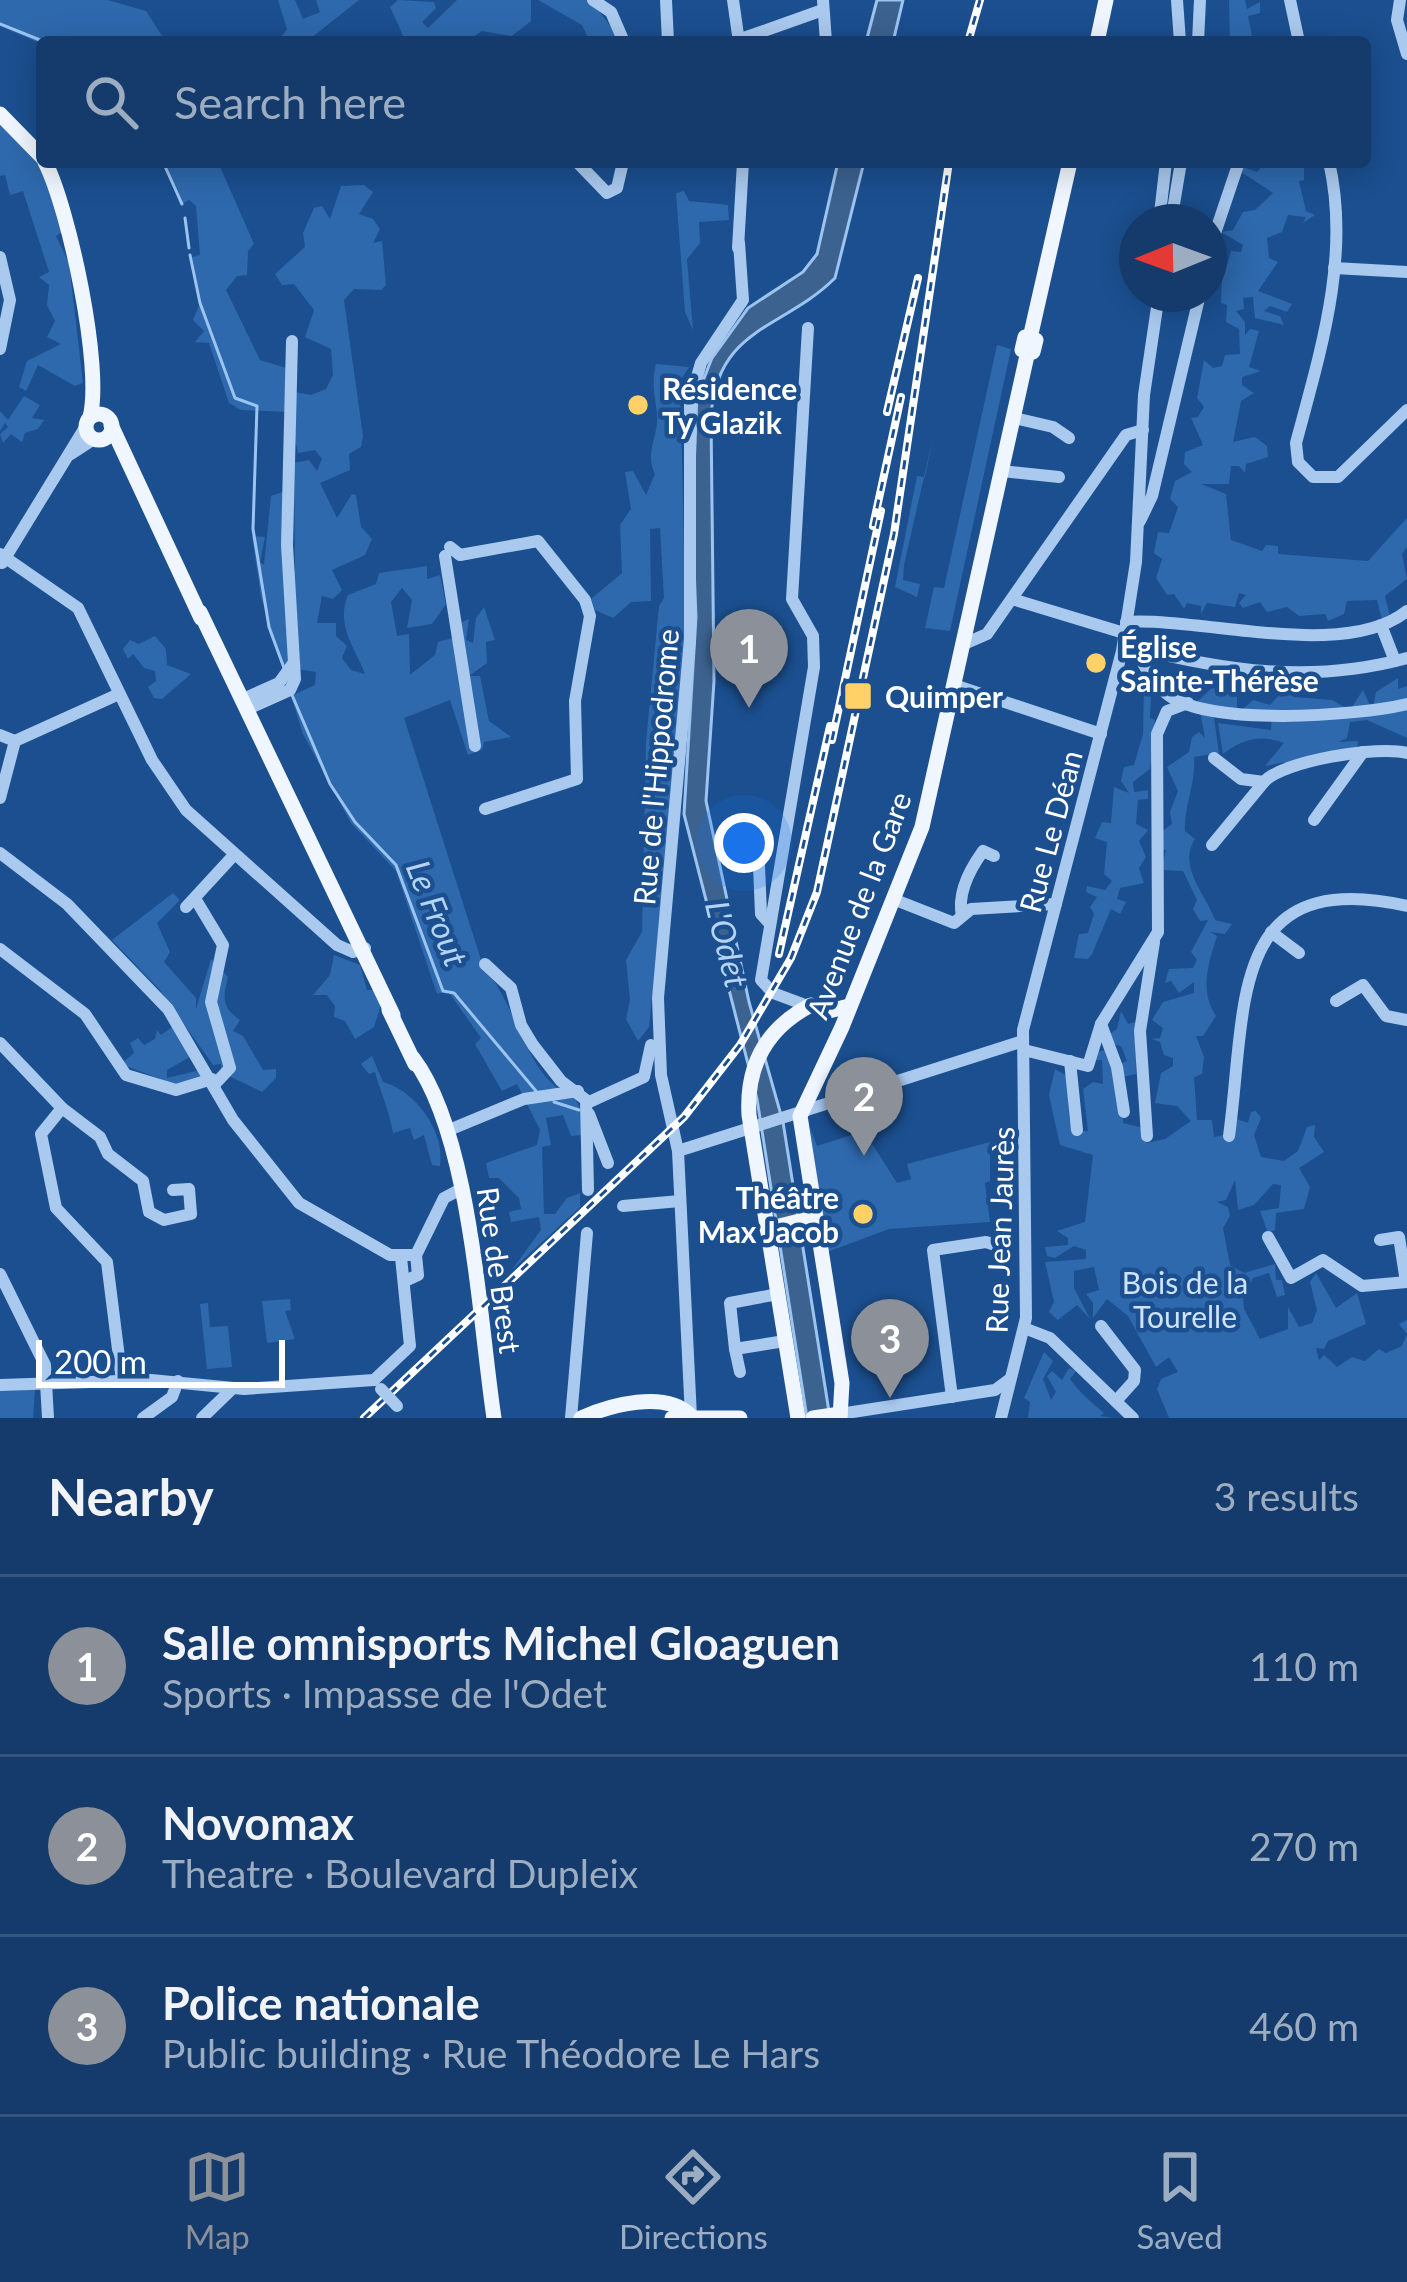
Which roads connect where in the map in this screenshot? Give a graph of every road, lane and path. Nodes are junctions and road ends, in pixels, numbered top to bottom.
1 (593, 0) edge
2 (666, 0) edge
3 (735, 0) edge
4 (1106, 0) edge
5 (1178, 0) edge
6 (1200, 0) edge
7 (1290, 0) edge
8 (1400, 0) edge
9 (821, 6) edge
10 (621, 36) edge
11 (668, 36) edge
12 (739, 36) edge
13 (751, 36) edge
14 (825, 36) edge
15 (1098, 36) edge
16 (1180, 36) edge
17 (1198, 36) edge
18 (1298, 36) edge
19 (1407, 54) edge
20 (0, 114) edge
21 (36, 153) edge
22 (46, 168) edge
23 (582, 168) edge
24 (622, 168) edge
25 (743, 168) edge
26 (1069, 168) edge
27 (1165, 168) edge
28 (1180, 168) edge
29 (1238, 168) edge
30 (1330, 168) edge
31 (1161, 204) edge
32 (1175, 204) edge
33 (1225, 204) edge
34 (0, 257) edge
35 (1334, 268) junction
36 (1407, 272) edge
37 (1157, 312) edge
38 (1196, 312) edge
39 (808, 328) dead end
40 (292, 341) dead end
41 (0, 349) edge
42 (1407, 410) edge
43 (1014, 418) junction
44 (98, 428) junction
45 (1143, 430) junction
46 (1070, 438) dead end
47 (1003, 471) junction
48 (1059, 477) dead end
49 (1139, 521) junction
50 (3, 560) edge
51 (1012, 599) junction
52 (1407, 611) edge
53 (1382, 626) junction
54 (1129, 631) junction
55 (964, 644) junction
56 (1401, 660) edge
57 (954, 685) junction
58 (119, 694) junction
59 (1188, 703) junction
60 (1407, 704) edge
61 (247, 707) junction
62 (1102, 734) junction
63 (0, 735) edge
64 (15, 741) junction
65 (475, 746) dead end
66 (1363, 752) junction
67 (1407, 753) edge
68 (1214, 758) dead end
69 (1264, 782) junction
70 (0, 798) edge
71 (485, 808) dead end
72 (1314, 820) dead end
73 (1212, 845) dead end
74 (0, 853) edge
75 (233, 856) junction
76 (994, 856) dead end
77 (759, 866) dead end
78 (893, 899) junction
79 (1056, 904) junction
80 (1407, 906) edge
81 (962, 916) junction
82 (770, 924) junction
83 (1270, 932) junction
84 (1153, 940) junction
85 (362, 949) junction
86 (1299, 953) dead end
87 (2, 954) edge
88 (485, 964) dead end
89 (786, 998) junction
90 (1336, 1001) dead end
91 (808, 1006) junction
92 (849, 1006) junction
93 (658, 1010) junction
94 (829, 1012) junction
95 (792, 1015) junction
96 (1407, 1020) edge
97 (1101, 1024) junction
98 (838, 1033) junction
99 (0, 1043) edge
100 (1024, 1046) junction
101 (1070, 1060) junction
102 (214, 1082) junction
103 (585, 1098) junction
104 (62, 1108) junction
105 (804, 1109) junction
106 (1124, 1112) dead end
107 (755, 1124) junction
108 (448, 1130) junction
109 (1077, 1130) dead end
110 (1147, 1136) dead end
111 (1228, 1136) dead end
112 (678, 1151) junction
113 (608, 1163) dead end
114 (178, 1186) dead end
115 (460, 1189) junction
116 (588, 1190) dead end
117 (680, 1201) junction
118 (623, 1206) dead end
119 (807, 1219) junction
120 (772, 1226) junction
121 (587, 1233) dead end
122 (1268, 1238) dead end
123 (1380, 1240) dead end
124 (1004, 1248) dead end
125 (416, 1255) junction
126 (401, 1257) junction
127 (0, 1274) edge
128 (409, 1280) junction
129 (1406, 1282) edge
130 (778, 1294) junction
131 (1101, 1326) dead end
132 (1024, 1328) junction
133 (785, 1342) junction
134 (734, 1349) junction
135 (740, 1372) dead end
136 (122, 1381) junction
137 (178, 1381) junction
138 (47, 1383) junction
139 (377, 1384) junction
140 (0, 1385) edge
141 (233, 1388) junction
142 (1002, 1395) junction
143 (952, 1397) junction
144 (1116, 1401) junction
145 (831, 1416) edge
146 (691, 1417) edge
147 (48, 1418) edge
148 (143, 1418) edge
149 (202, 1418) edge
150 (410, 1418) edge
151 (494, 1418) edge
152 (571, 1418) edge
153 (581, 1418) edge
154 (672, 1418) edge
155 (740, 1418) edge
156 (798, 1418) edge
157 (1001, 1418) edge
158 (1133, 1418) edge

1 - 10 street
2 - 11 street
3 - 12 street
4 - 15 main road
5 - 16 street
6 - 17 street
7 - 18 street
8 - 19 street
9 - 13 street
9 - 14 street
20 - 21 main road
22 - 44 main road
23 - 24 street
25 - 93 street, Rue de l'Hippodrome
26 - 43 main road, Avenue de la Gare
27 - 31 street
28 - 32 street
29 - 33 street
30 - 35 street
34 - 41 street
35 - 36 street
35 - 42 street
37 - 45 street
38 - 49 street
39 - 82 street
40 - 61 street
43 - 46 street
43 - 47 main road, Avenue de la Gare
44 - 50 street
44 - 61 main road, Rue de Brest
45 - 49 street
45 - 51 street
47 - 48 street
47 - 55 main road, Avenue de la Gare
49 - 54 street, Rue Le Déan
50 - 58 street
51 - 54 street
51 - 55 street
52 - 53 street
53 - 54 street
53 - 56 street
54 - 56 street
54 - 59 street
54 - 62 street, Rue Le Déan
55 - 57 main road, Avenue de la Gare
57 - 62 street
57 - 78 main road, Avenue de la Gare
58 - 64 street
58 - 75 street
59 - 60 street
59 - 84 street
61 - 85 main road, Rue de Brest
62 - 79 street, Rue Le Déan
63 - 64 street
64 - 70 street
65 - 71 street
66 - 67 street
66 - 69 street
66 - 72 street
68 - 69 street
69 - 73 street
74 - 102 street
75 - 85 street
75 - 102 street
76 - 81 street
77 - 82 street
78 - 81 street
78 - 92 main road, Avenue de la Gare
79 - 81 street
79 - 100 street, Rue Le Déan
80 - 83 street
82 - 89 street
83 - 86 street
83 - 111 street
84 - 97 street
84 - 110 street
85 - 108 main road, Rue de Brest
87 - 102 street
88 - 103 street
89 - 91 street
89 - 95 street
90 - 96 street
91 - 94 main road
91 - 95 main road
92 - 94 main road
92 - 98 main road, Avenue de la Gare
93 - 103 street
93 - 112 street, Rue de l'Hippodrome
94 - 98 street
95 - 107 main road
97 - 101 street
97 - 106 street
98 - 105 main road, Avenue de la Gare
99 - 104 street
100 - 101 street
100 - 105 street
100 - 132 street, Rue Jean Jaurès
101 - 109 street
102 - 126 street
103 - 108 street
103 - 113 street
103 - 116 street
104 - 114 street
104 - 136 street
105 - 107 street
105 - 119 main road
107 - 112 street
107 - 120 main road
108 - 115 main road, Rue de Brest
112 - 117 street, Rue de l'Hippodrome
115 - 125 street
115 - 151 main road, Rue de Brest
117 - 118 street
117 - 146 street, Rue de l'Hippodrome
119 - 120 main road
119 - 145 main road
120 - 130 main road
121 - 152 street
122 - 129 street
123 - 129 street
124 - 143 street
125 - 126 street
125 - 128 street
126 - 128 street
127 - 138 street
128 - 139 street
130 - 133 main road
130 - 134 street
131 - 144 street
132 - 142 street, Rue Jean Jaurès
132 - 144 street
133 - 134 street
133 - 156 main road
134 - 135 street
136 - 137 street
136 - 138 street
137 - 141 street
137 - 148 street
138 - 140 street
138 - 147 street
139 - 141 street
139 - 150 street, bridge
141 - 149 street
142 - 143 street
142 - 157 street
143 - 145 street
144 - 158 street
146 - 153 main road
146 - 154 main road
146 - 155 main road

